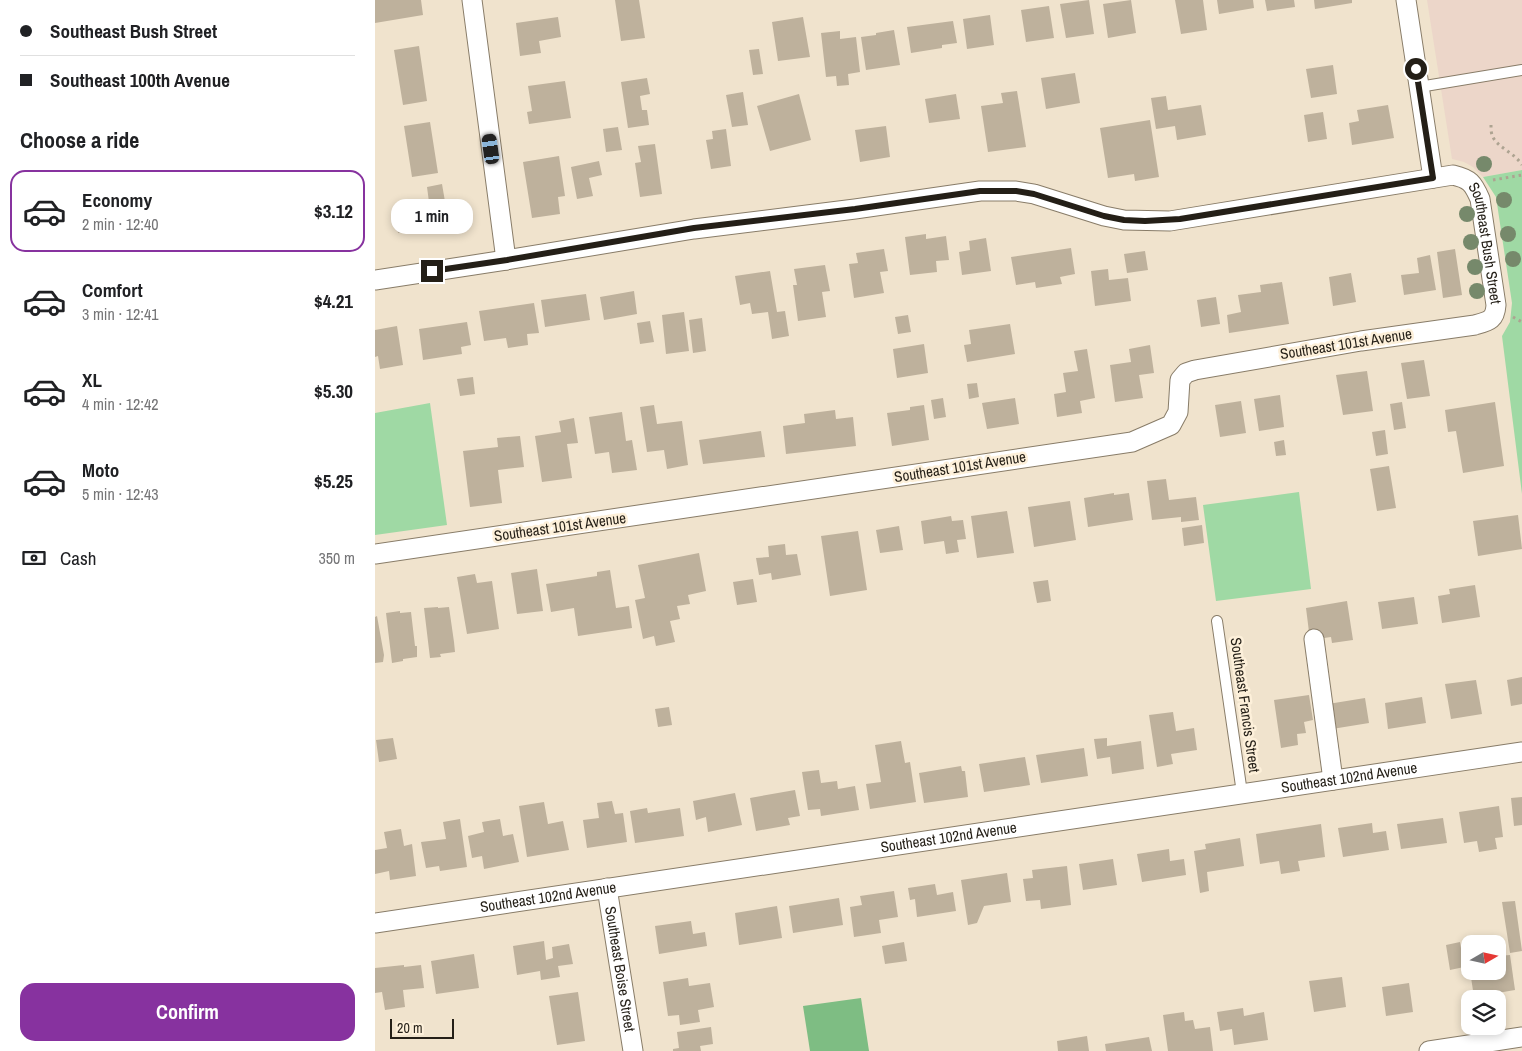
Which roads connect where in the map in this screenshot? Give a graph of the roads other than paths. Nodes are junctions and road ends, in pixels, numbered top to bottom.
1 (472, 0) edge
2 (1406, 0) edge
3 (1522, 70) edge
4 (1419, 87) junction
5 (1433, 178) junction
6 (507, 260) junction
7 (375, 280) edge
8 (1496, 312) joint
9 (375, 554) edge
10 (1217, 621) dead end
11 (1314, 640) dead end
12 (1522, 752) edge
13 (1333, 780) junction
14 (1242, 793) junction
15 (607, 888) junction
16 (375, 923) edge
17 (1522, 1037) edge
18 (633, 1051) edge
19 (1429, 1051) edge

1 - 6 street
2 - 4 street
3 - 4 lane
4 - 5 street
5 - 6 street
5 - 8 street, Southeast Bush Street
6 - 7 street
8 - 9 street, Southeast 101st Avenue
10 - 14 lane, Southeast Francis Street
11 - 13 street
12 - 13 street, Southeast 102nd Avenue
13 - 14 street, Southeast 102nd Avenue
14 - 15 street, Southeast 102nd Avenue
15 - 16 street, Southeast 102nd Avenue
15 - 18 street, Southeast Boise Street
17 - 19 street

